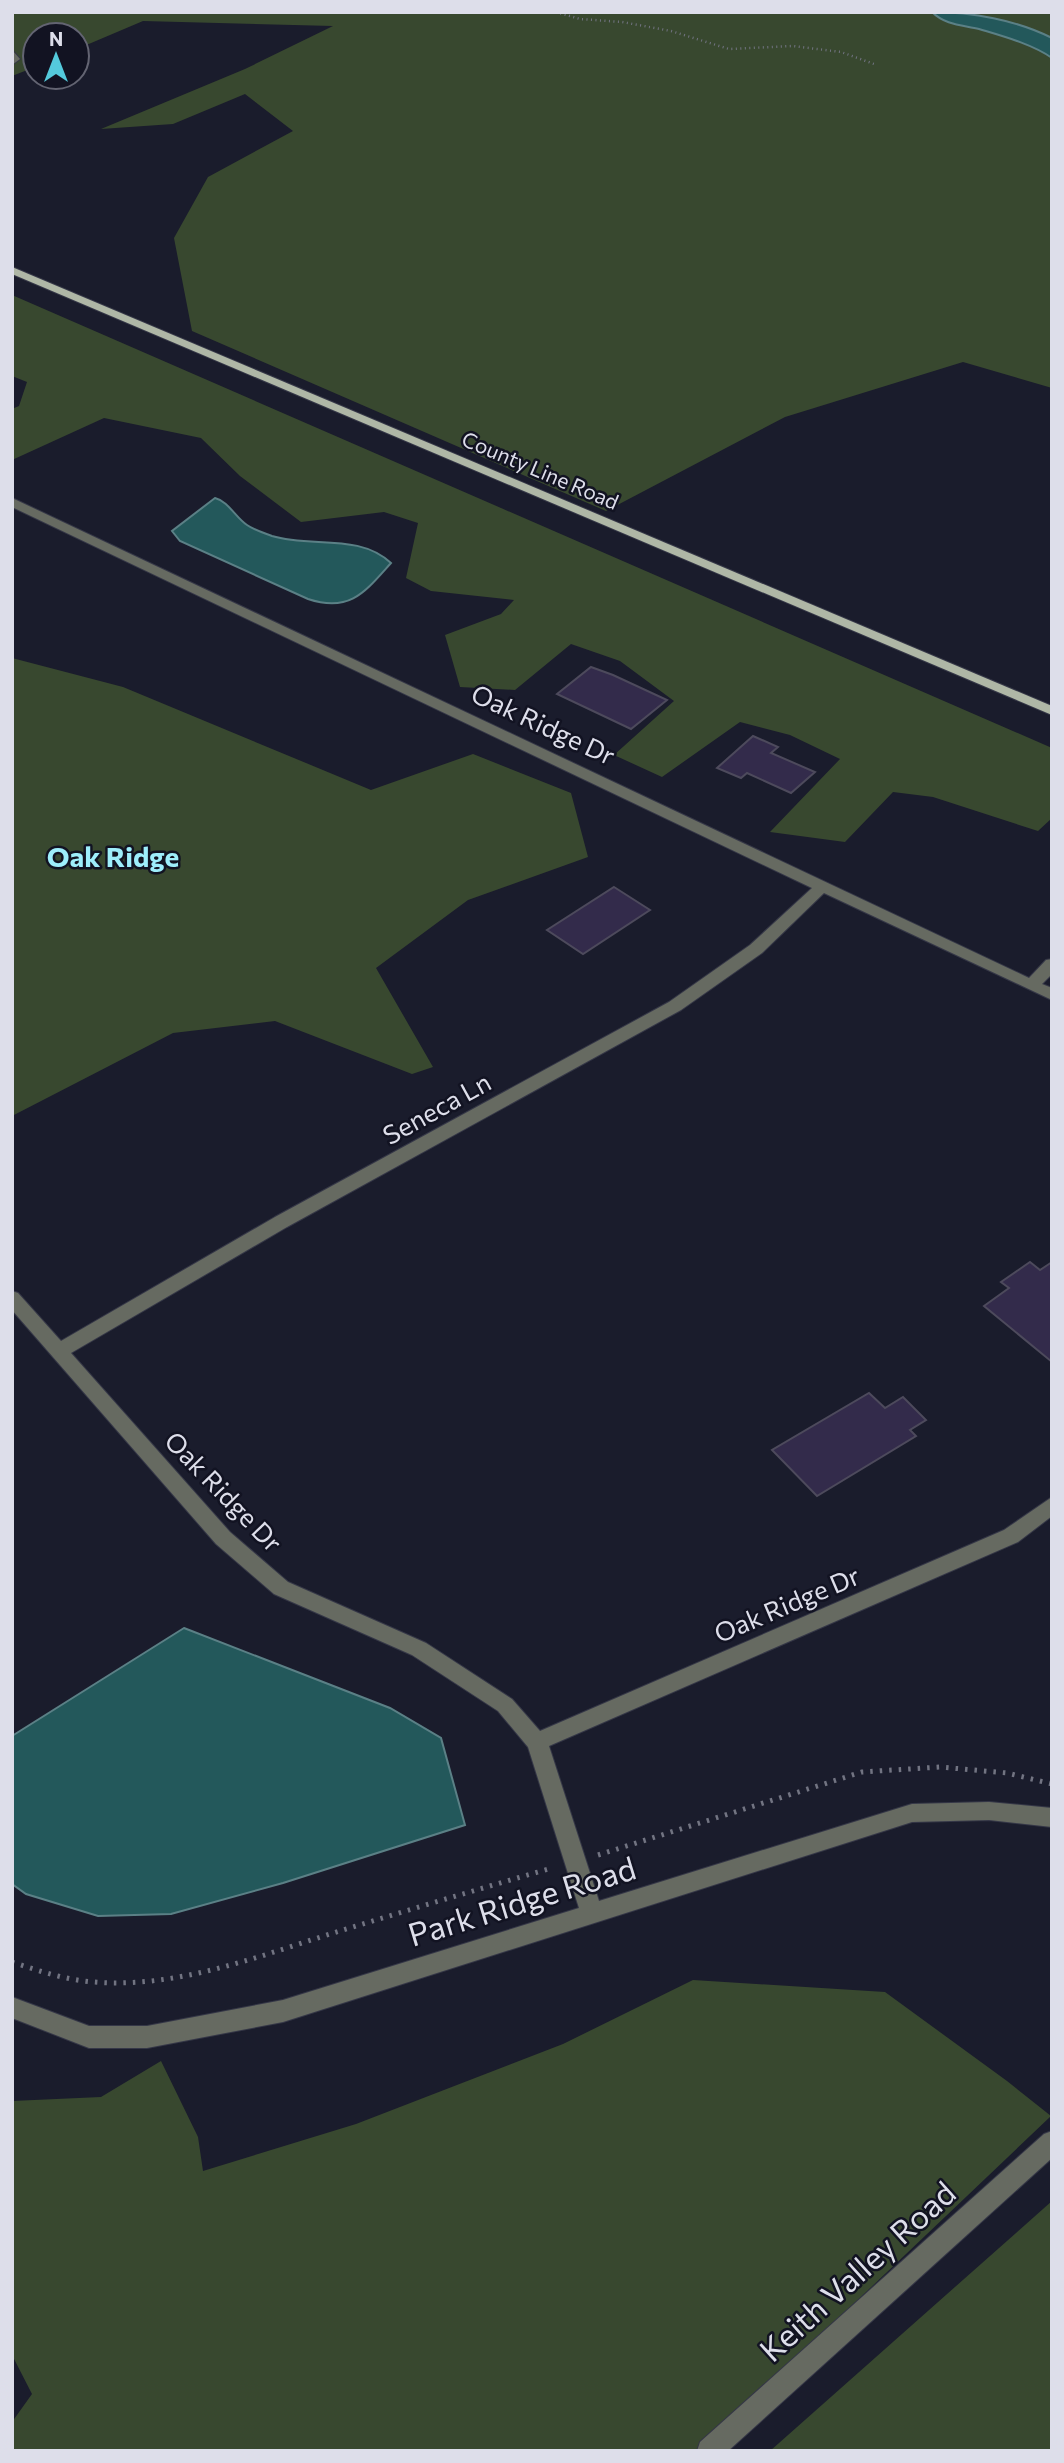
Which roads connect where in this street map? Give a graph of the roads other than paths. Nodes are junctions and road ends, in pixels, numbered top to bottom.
1 (12, 53) edge
2 (12, 62) edge
3 (12, 270) edge
4 (12, 502) edge
5 (1052, 711) edge
6 (822, 887) junction
7 (1052, 964) edge
8 (1031, 985) junction
9 (1052, 995) edge
10 (12, 1298) edge
11 (59, 1351) junction
12 (1052, 1505) edge
13 (537, 1742) junction
14 (1052, 1818) edge
15 (592, 1913) junction
16 (12, 2007) edge
17 (1052, 2142) edge
18 (709, 2451) edge

1 - 2 street
3 - 5 main road, County Line Road
4 - 6 street, Oak Ridge Dr
6 - 8 street, Oak Ridge Dr
6 - 11 street, Seneca Ln
7 - 8 street
8 - 9 street, Oak Ridge Dr
10 - 11 street, Oak Ridge Dr
11 - 13 street, Oak Ridge Dr
12 - 13 street, Oak Ridge Dr
13 - 15 street, Oak Ridge Dr
14 - 15 street, Park Ridge Road
15 - 16 street, Park Ridge Road
17 - 18 street, Keith Valley Road

